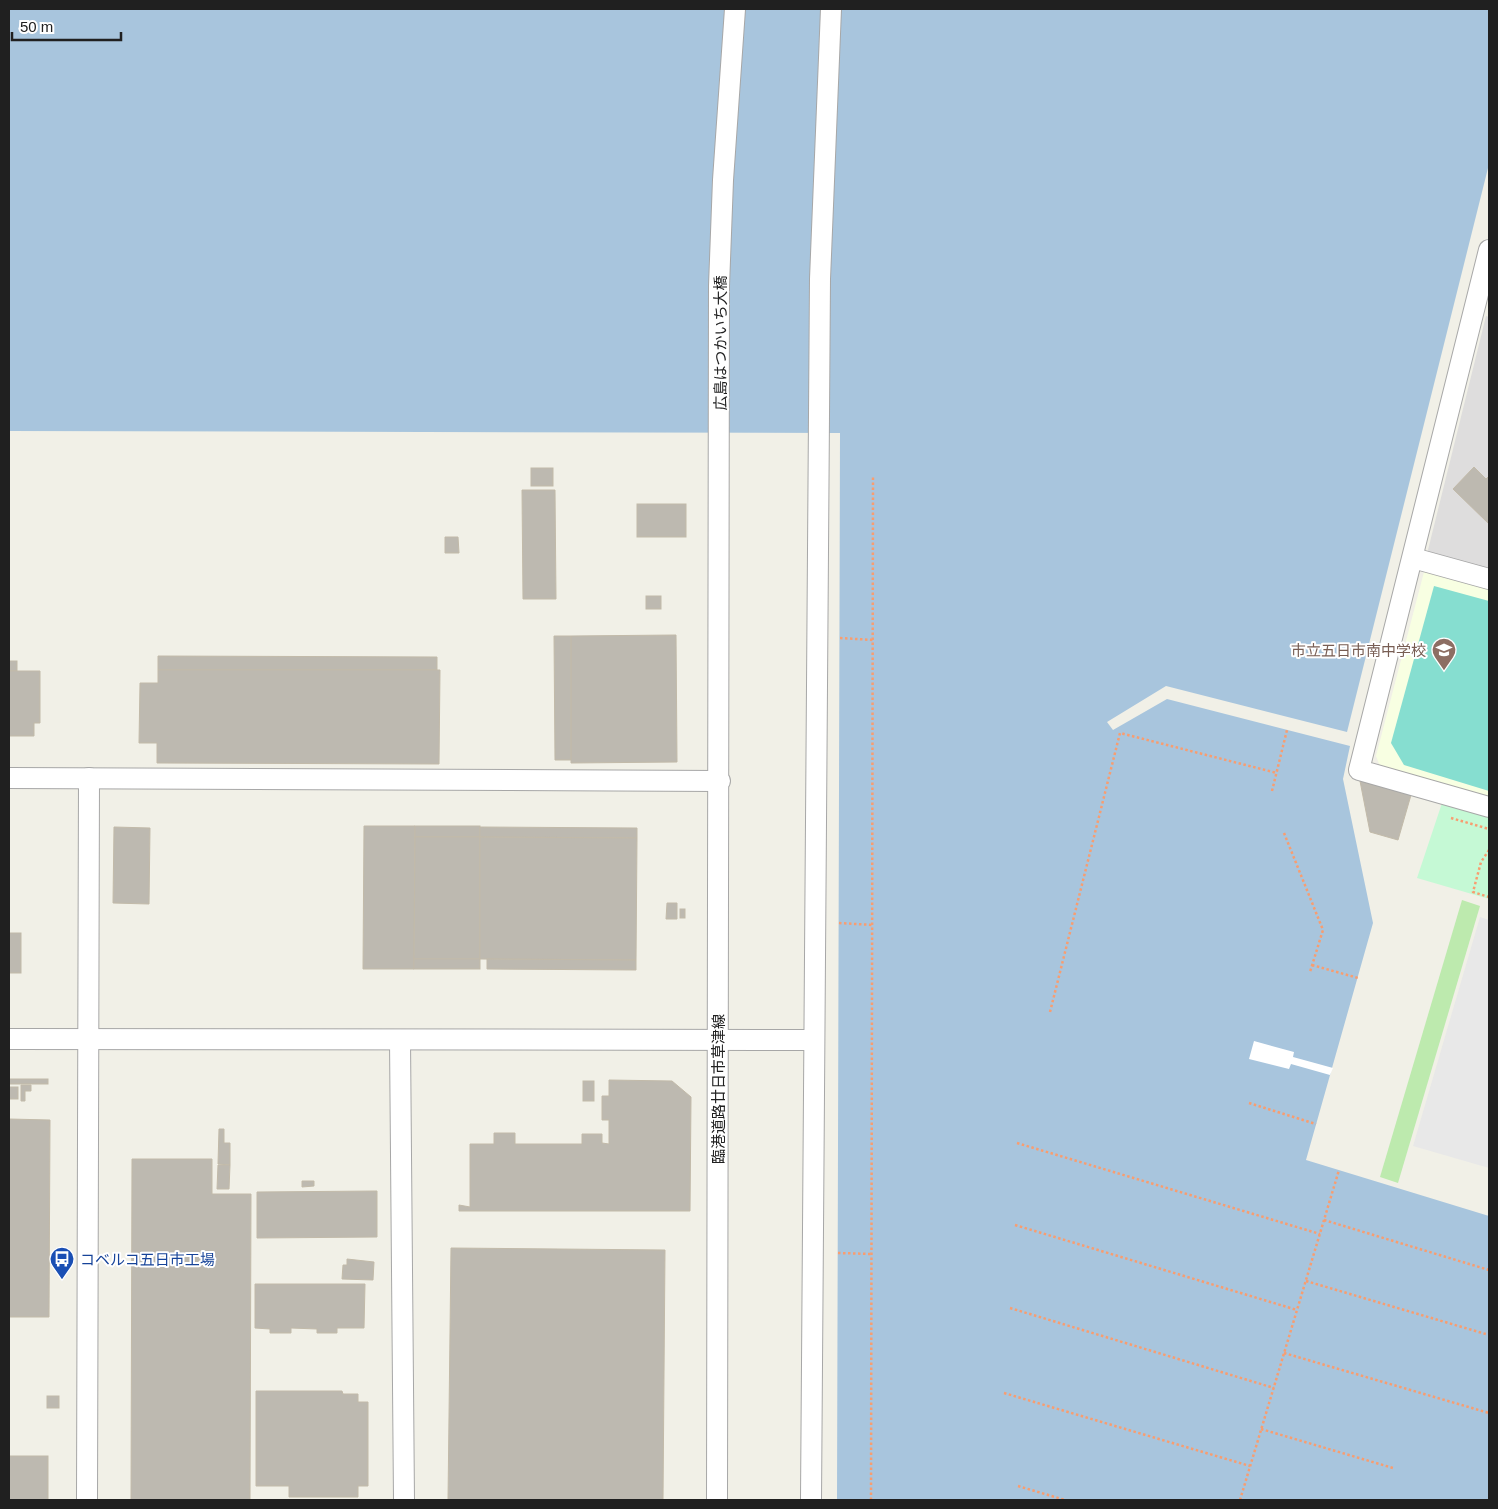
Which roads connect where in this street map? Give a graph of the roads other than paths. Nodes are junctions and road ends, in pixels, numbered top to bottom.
1 (736, 9) edge
2 (831, 9) edge
3 (1489, 250) edge
4 (1413, 558) junction
5 (1489, 579) edge
6 (720, 677) joint
7 (9, 778) edge
8 (89, 778) junction
9 (720, 781) junction
10 (1489, 807) edge
11 (9, 1039) edge
12 (88, 1039) junction
13 (400, 1040) junction
14 (719, 1040) junction
15 (813, 1040) junction
16 (811, 1440) junction
17 (87, 1500) edge
18 (404, 1500) edge
19 (717, 1500) edge
20 (805, 1500) edge
21 (811, 1500) edge

1 - 6 street, 広島はつかいち大橋
2 - 15 street
3 - 4 street
4 - 5 street
4 - 10 street
6 - 9 street, 臨港道路廿日市草津線
7 - 8 street
8 - 9 street
8 - 12 street
9 - 14 street, 臨港道路廿日市草津線
11 - 12 street
12 - 13 street
12 - 17 street
13 - 14 street
13 - 18 street
14 - 15 street
14 - 19 street, 臨港道路廿日市草津線
15 - 16 street
16 - 20 street
16 - 21 street

